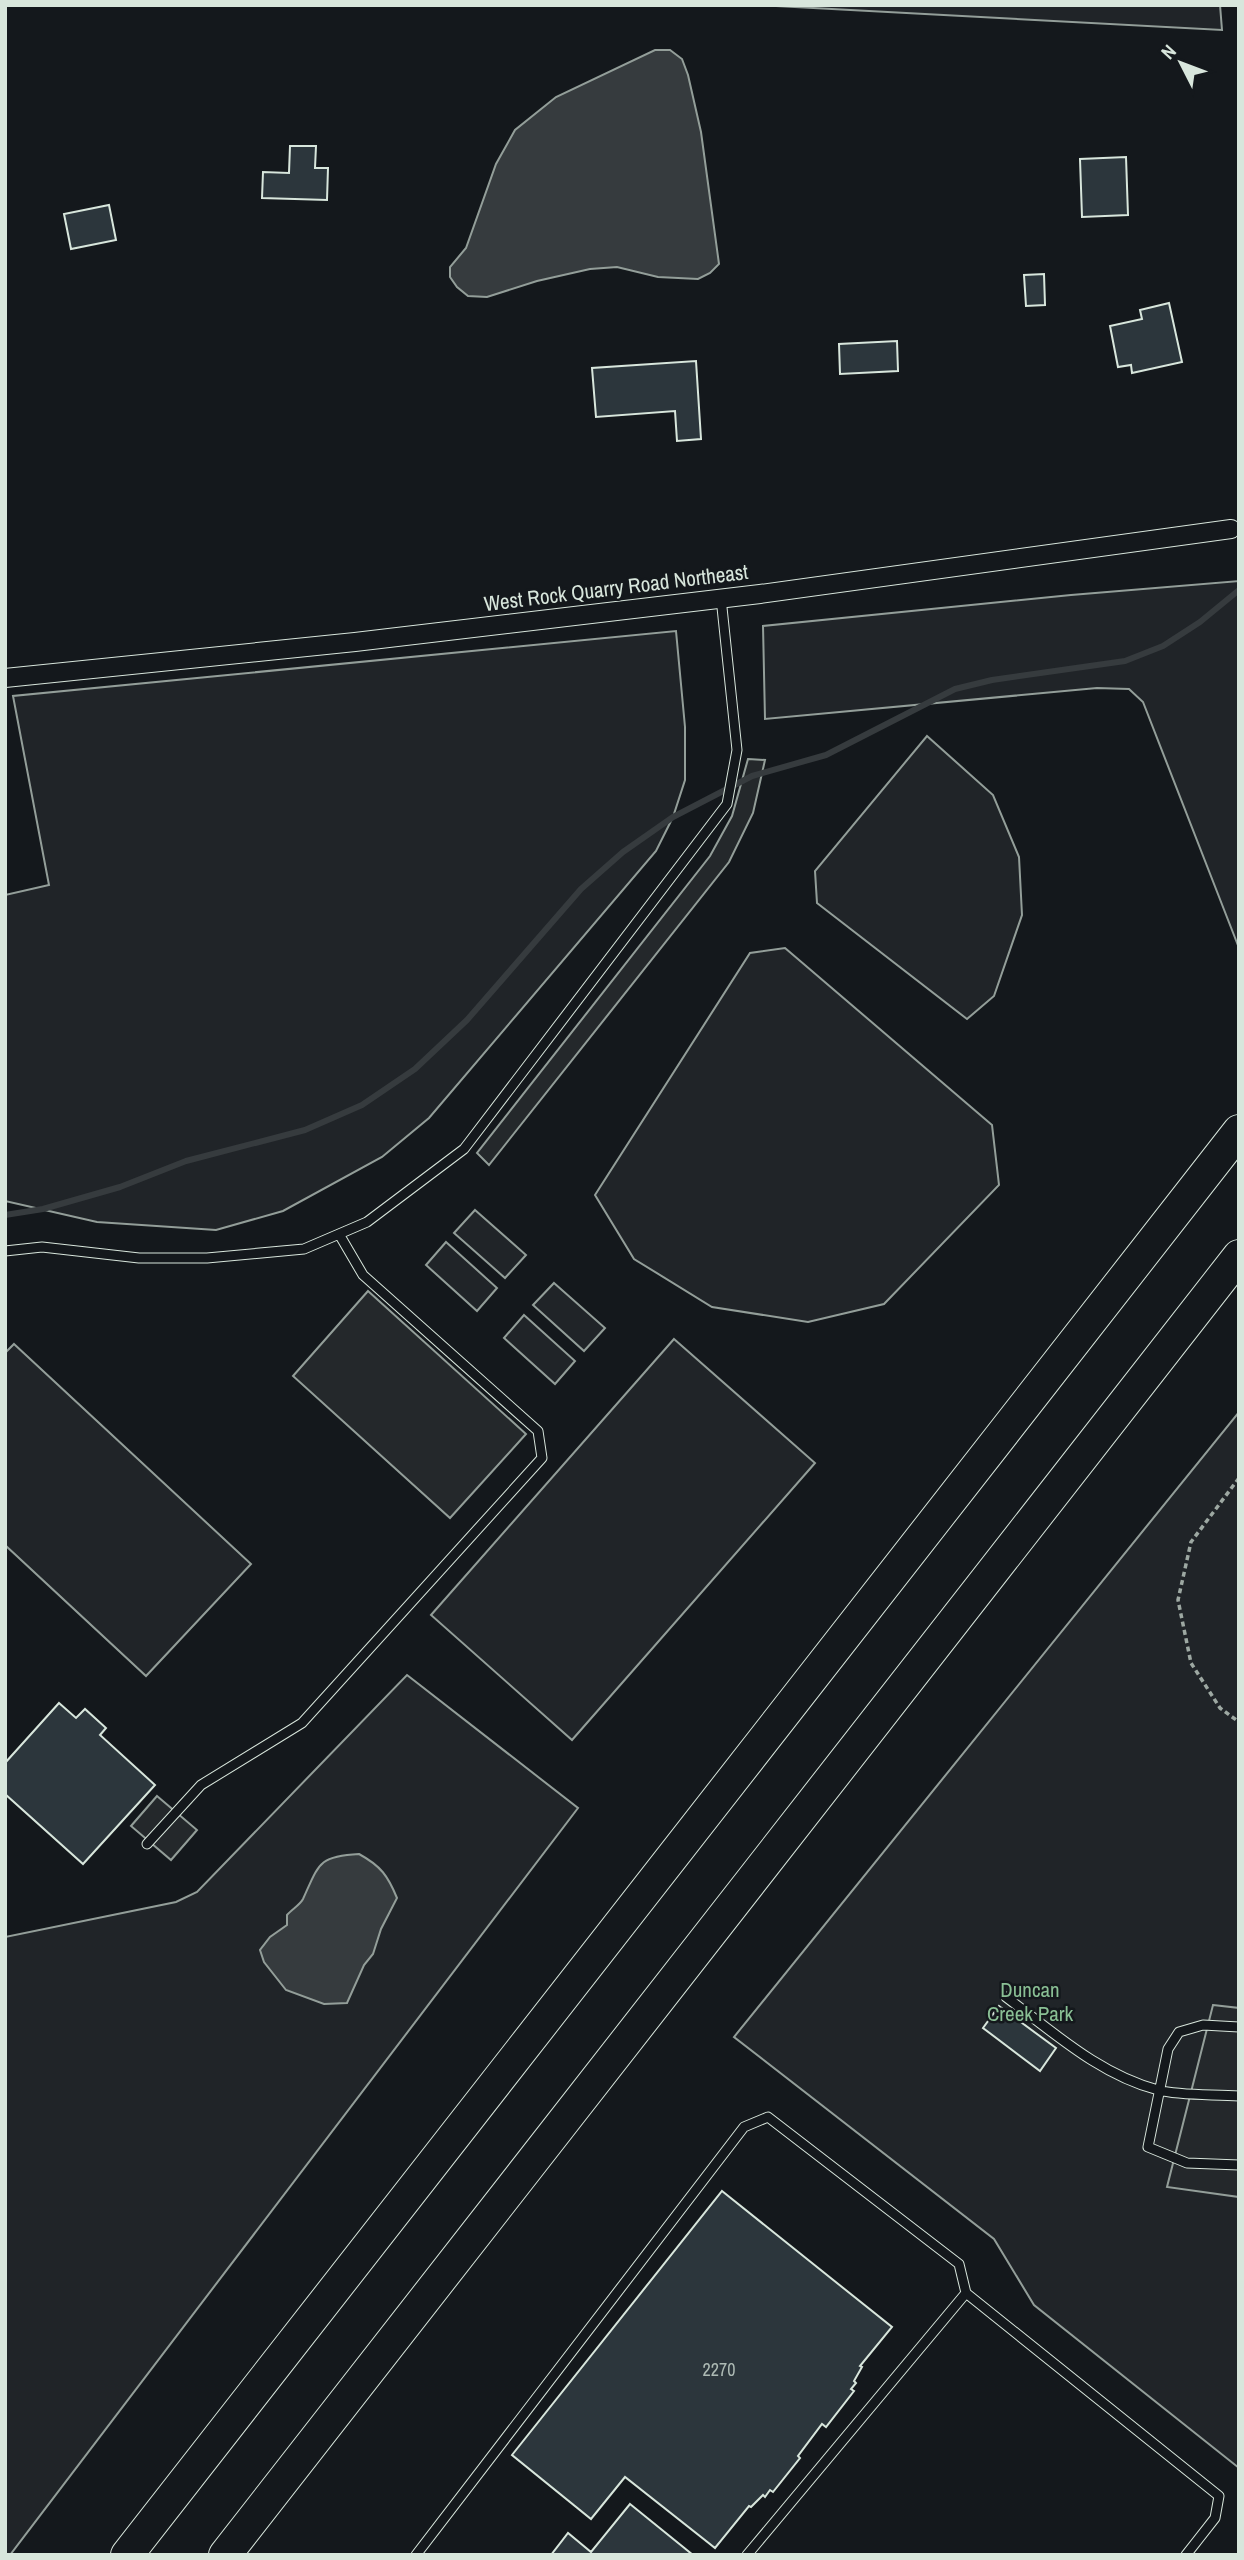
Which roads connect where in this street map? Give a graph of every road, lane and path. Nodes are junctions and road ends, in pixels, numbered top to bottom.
1 (1231, 529) dead end
2 (721, 598) junction
3 (5, 678) edge
4 (1239, 1131) edge
5 (339, 1234) junction
6 (5, 1251) edge
7 (1239, 1256) edge
8 (1239, 1478) edge
9 (1239, 1722) edge
10 (147, 1844) dead end
11 (1006, 1997) dead end
12 (1239, 2027) edge
13 (1159, 2091) junction
14 (1239, 2096) edge
15 (1239, 2165) edge
16 (966, 2293) junction
17 (127, 2555) edge
18 (225, 2555) edge
19 (416, 2555) edge
20 (747, 2555) edge
21 (1186, 2555) edge

1 - 2 street, West Rock Quarry Road Northeast
2 - 3 street, West Rock Quarry Road Northeast
2 - 5 lane
4 - 17 highway
5 - 6 lane
5 - 10 lane
7 - 18 highway
8 - 9 path
11 - 13 lane
12 - 13 lane
13 - 14 lane
13 - 15 lane
16 - 19 lane
16 - 20 lane
16 - 21 lane

